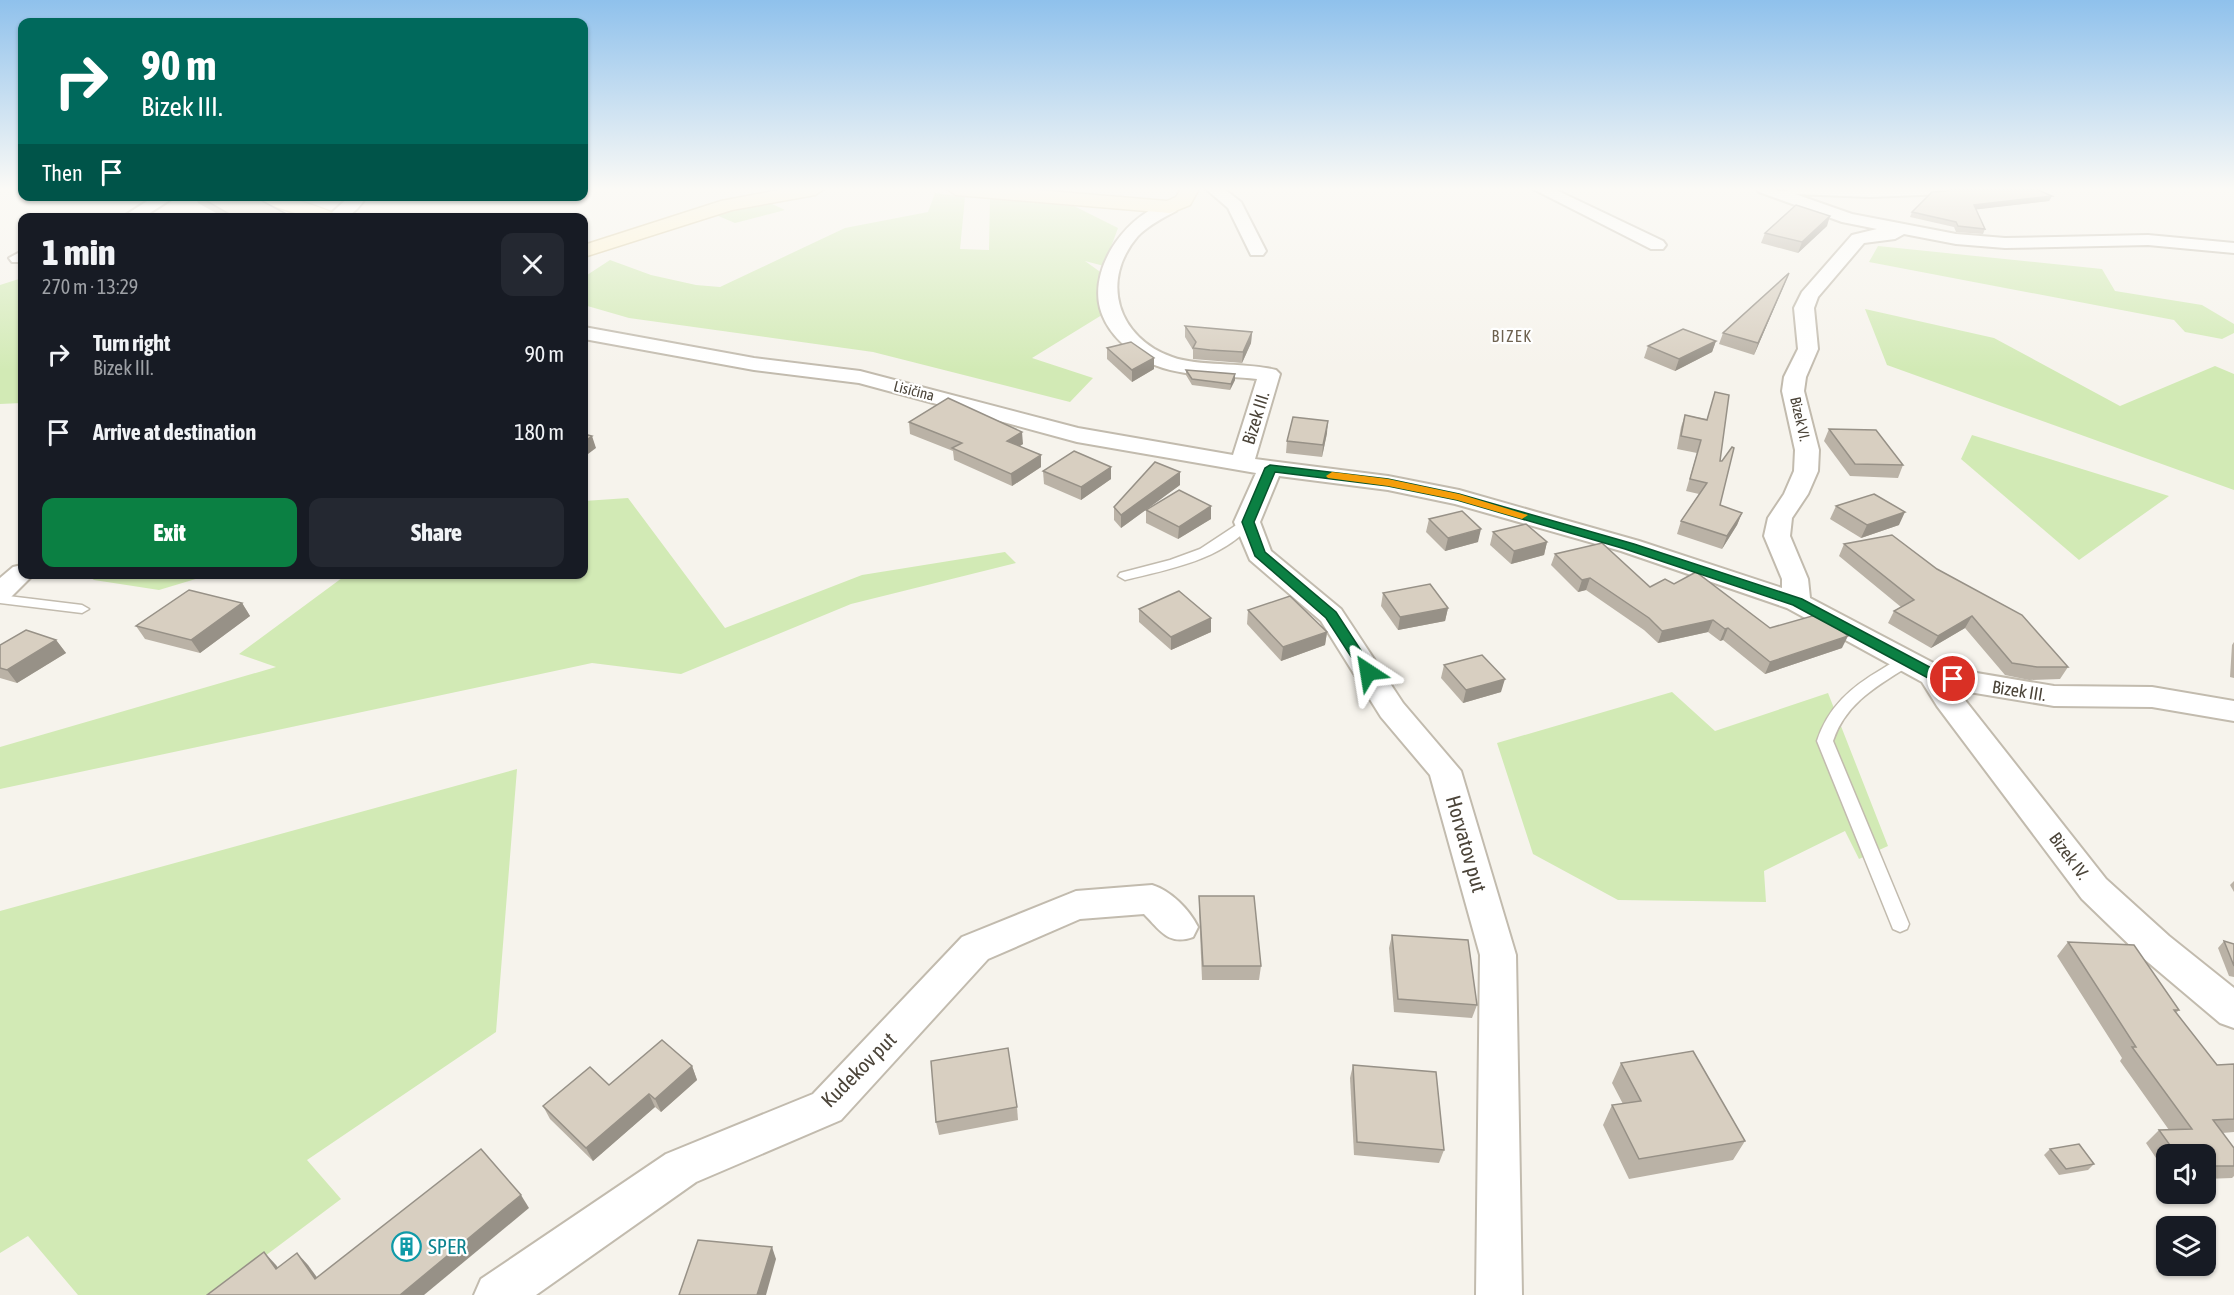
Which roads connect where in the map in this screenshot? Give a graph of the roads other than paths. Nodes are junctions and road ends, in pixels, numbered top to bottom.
1 (1121, 249) edge
2 (1849, 249) edge
3 (588, 334) edge
4 (1256, 466) junction
5 (1248, 522) junction
6 (18, 576) edge
7 (1125, 576) dead end
8 (0, 592) edge
9 (0, 599) edge
10 (1797, 602) junction
11 (82, 609) dead end
12 (1920, 668) junction
13 (2234, 711) edge
14 (1900, 924) dead end
15 (1180, 927) dead end
16 (2234, 1011) edge
17 (497, 1295) edge
18 (1499, 1295) edge

1 - 4 street, Bizek III.
2 - 10 street, Bizek VI.
3 - 4 street, Lisičina
4 - 5 street
4 - 10 street, Bizek III.
5 - 7 lane
5 - 18 street, Horvatov put
6 - 8 street
9 - 11 lane
10 - 12 street, Bizek III.
12 - 13 street, Bizek III.
12 - 14 lane
12 - 16 street, Bizek IV.
15 - 17 street, Kudekov put

